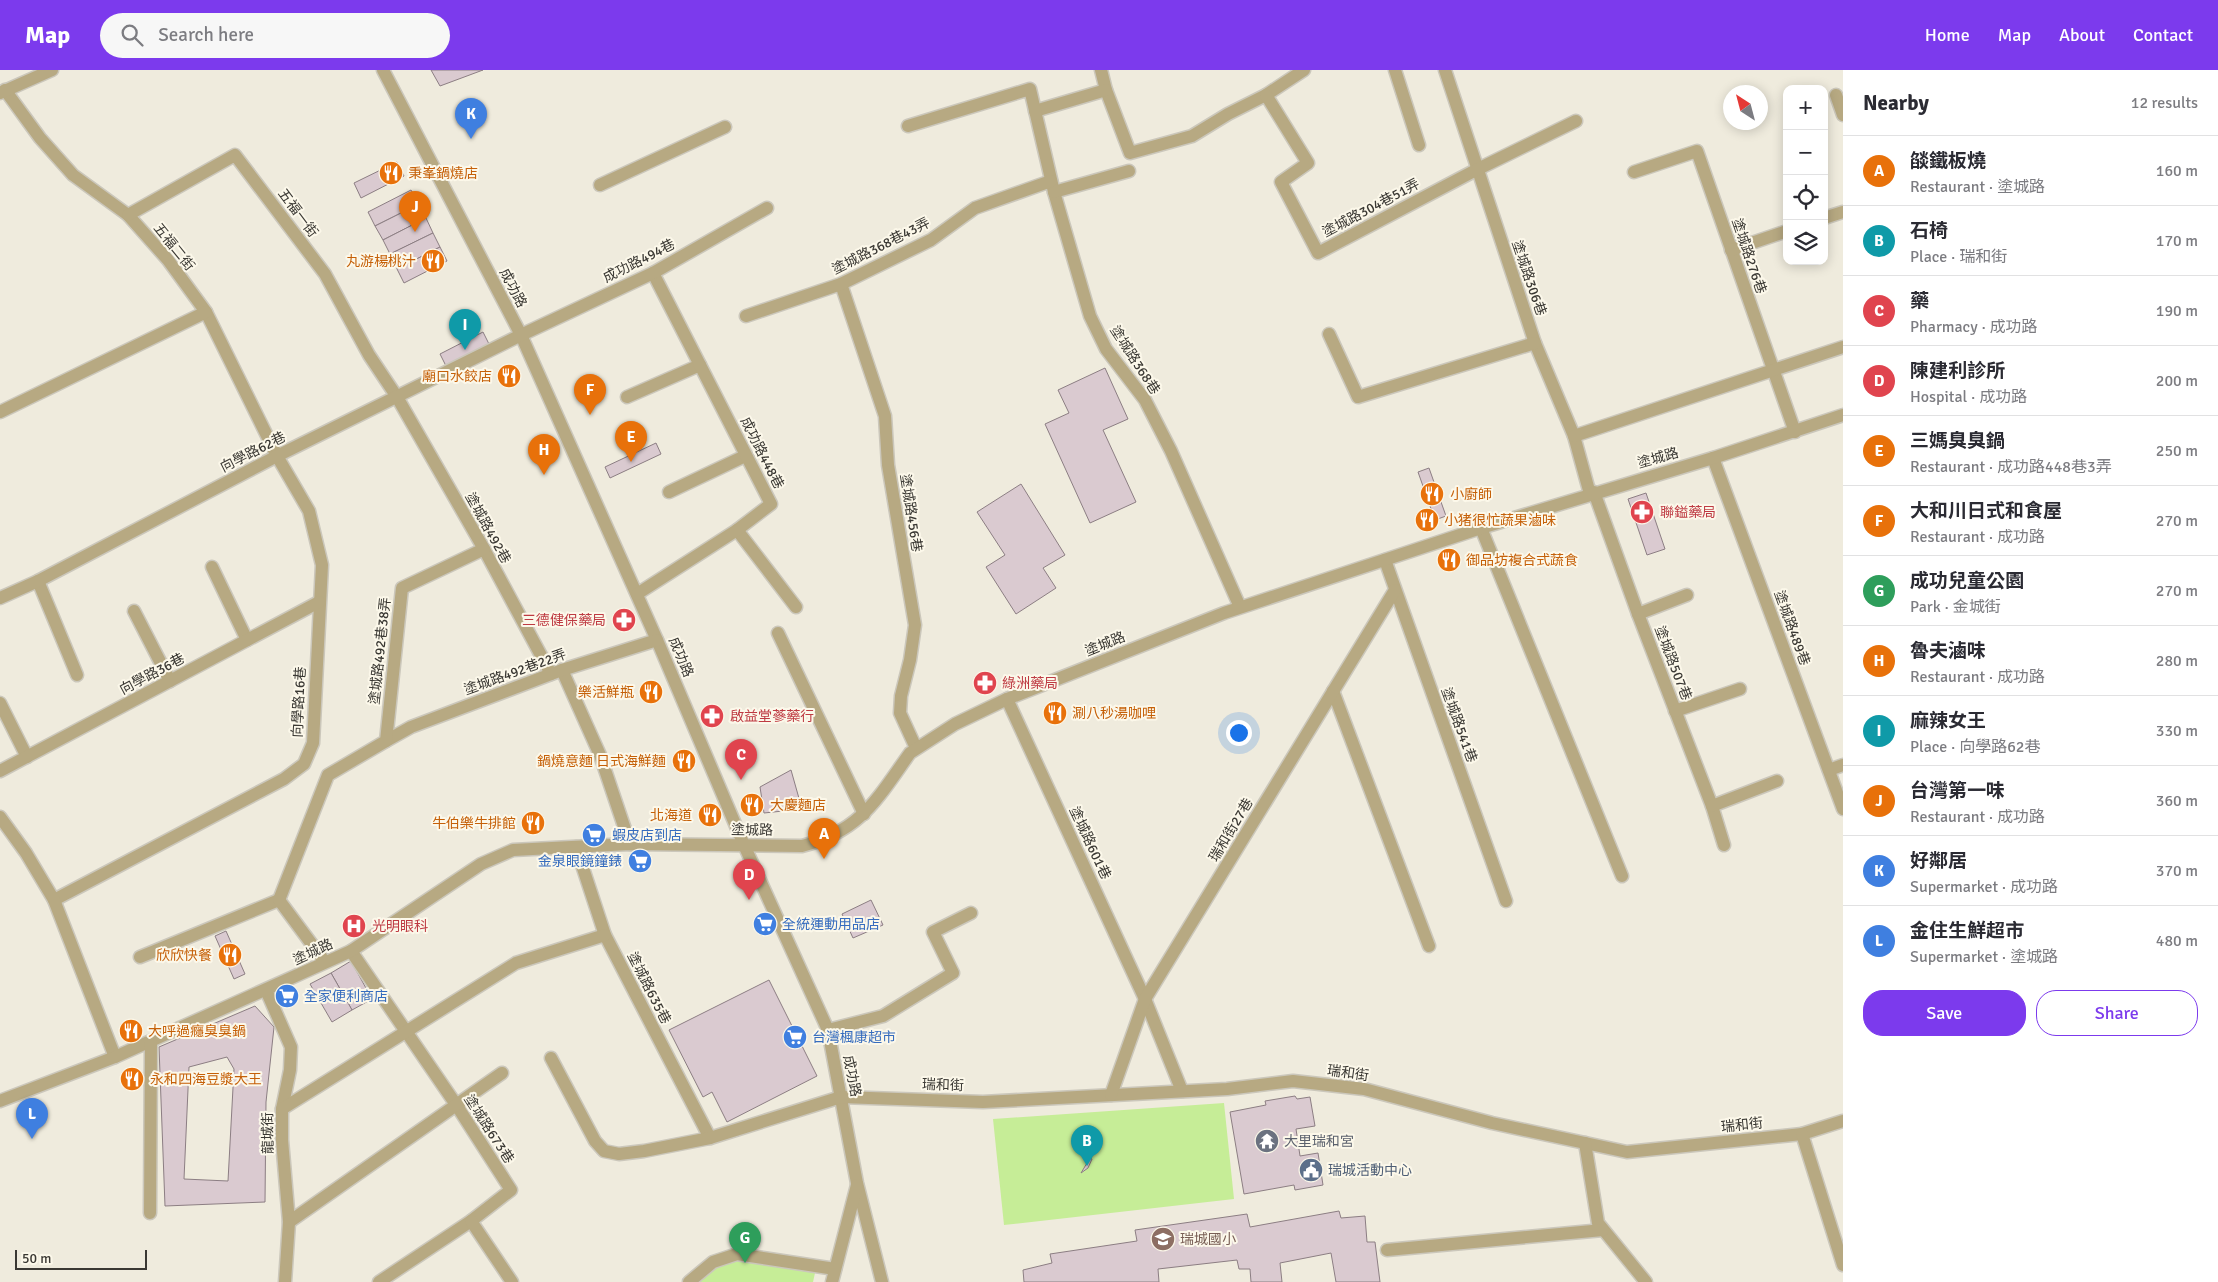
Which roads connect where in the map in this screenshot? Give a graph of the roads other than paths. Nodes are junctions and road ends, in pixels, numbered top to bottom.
1 (52, 70) edge
2 (383, 70) edge
3 (1101, 70) edge
4 (1304, 70) edge
5 (1395, 70) edge
6 (1445, 70) edge
7 (1106, 90) junction
8 (3, 92) edge
9 (1266, 95) junction
10 (1836, 95) dead end
11 (1035, 111) junction
12 (1843, 114) edge
13 (1576, 121) dead end
14 (908, 126) dead end
15 (725, 127) dead end
16 (1419, 145) dead end
17 (1476, 170) junction
18 (1129, 171) dead end
19 (1634, 172) dead end
20 (600, 185) dead end
21 (1053, 186) junction
22 (767, 208) dead end
23 (1843, 212) edge
24 (128, 215) junction
25 (1828, 217) edge
26 (1783, 232) edge
27 (1731, 250) junction
28 (653, 272) junction
29 (841, 284) junction
30 (206, 312) junction
31 (746, 316) dead end
32 (521, 334) junction
33 (1329, 334) dead end
34 (1535, 343) junction
35 (1843, 347) edge
36 (700, 365) junction
37 (1773, 370) junction
38 (397, 397) junction
39 (627, 397) dead end
40 (0, 412) edge
41 (1843, 416) edge
42 (1795, 432) junction
43 (1574, 436) junction
44 (276, 456) junction
45 (745, 456) junction
46 (1713, 458) junction
47 (669, 492) dead end
48 (1592, 493) junction
49 (1481, 528) junction
50 (738, 530) junction
51 (484, 549) junction
52 (1385, 560) junction
53 (212, 567) dead end
54 (38, 581) junction
55 (1394, 590) junction
56 (637, 594) junction
57 (1687, 595) dead end
58 (0, 598) edge
59 (319, 602) junction
60 (796, 607) dead end
61 (1240, 608) junction
62 (134, 611) dead end
63 (1638, 614) junction
64 (778, 633) dead end
65 (247, 640) junction
66 (658, 640) junction
67 (557, 672) junction
68 (77, 675) dead end
69 (170, 681) junction
70 (1740, 689) dead end
71 (1333, 691) junction
72 (1007, 699) junction
73 (0, 703) edge
74 (1675, 711) junction
75 (386, 741) junction
76 (916, 748) junction
77 (27, 757) junction
78 (1843, 766) edge
79 (1829, 770) junction
80 (0, 771) edge
81 (1777, 781) dead end
82 (1712, 806) junction
83 (1843, 809) edge
84 (864, 814) junction
85 (0, 817) edge
86 (630, 844) junction
87 (744, 845) junction
88 (1724, 845) dead end
89 (576, 847) junction
90 (1622, 876) dead end
91 (54, 900) junction
92 (279, 900) junction
93 (1506, 901) dead end
94 (971, 913) dead end
95 (605, 935) junction
96 (1429, 946) dead end
97 (352, 951) junction
98 (140, 957) dead end
99 (325, 962) junction
100 (266, 990) junction
101 (1145, 999) junction
102 (828, 1030) junction
103 (405, 1032) junction
104 (151, 1041) junction
105 (115, 1057) junction
106 (550, 1058) dead end
107 (502, 1073) dead end
108 (1182, 1090) junction
109 (1111, 1095) junction
110 (841, 1097) junction
111 (0, 1101) edge
112 (457, 1106) junction
113 (282, 1109) junction
114 (1843, 1121) edge
115 (1802, 1134) junction
116 (710, 1138) junction
117 (1585, 1143) junction
118 (857, 1183) junction
119 (150, 1213) dead end
120 (471, 1221) junction
121 (289, 1222) junction
122 (1603, 1230) junction
123 (1387, 1250) dead end
124 (1843, 1265) edge
125 (835, 1269) junction
126 (285, 1282) edge
127 (379, 1282) edge
128 (512, 1282) edge
129 (689, 1282) edge
130 (832, 1282) edge
131 (882, 1282) edge
132 (1646, 1282) edge

1 - 8 street
2 - 32 street, 成功路
3 - 7 street
4 - 9 street
5 - 16 street
6 - 17 street, 塗城路306巷
7 - 9 street
7 - 11 street
8 - 24 street, 五福二街
9 - 17 street, 塗城路304巷51弄
10 - 12 street
11 - 14 street, 塗城路368巷
11 - 21 street, 塗城路368巷
13 - 17 street
15 - 20 street
17 - 34 street, 塗城路306巷
18 - 21 street, 塗城路368巷43弄
19 - 27 street, 塗城路276巷
21 - 29 street, 塗城路368巷43弄
21 - 61 street, 塗城路368巷
22 - 28 street, 成功路494巷
23 - 25 street
24 - 30 street, 五福二街
24 - 38 street, 五福一街
26 - 27 street
27 - 37 street, 塗城路276巷
28 - 32 street, 成功路494巷
28 - 36 street, 成功路448巷
29 - 31 street, 塗城路368巷43弄
29 - 76 street, 塗城路456巷
30 - 40 street
30 - 44 street, 五福二街
32 - 38 street, 向學路62巷
32 - 56 street, 成功路
33 - 34 street
34 - 43 street, 塗城路306巷
35 - 37 street
36 - 39 street
36 - 45 street, 成功路448巷
37 - 42 street, 塗城路276巷
37 - 43 street
38 - 44 street, 向學路62巷
38 - 51 street, 塗城路492巷
41 - 42 street, 塗城路
42 - 46 street, 塗城路
43 - 48 street, 塗城路306巷
44 - 54 street, 向學路62巷
44 - 59 street, 向學路16巷
45 - 47 street
45 - 50 street, 成功路448巷
46 - 48 street, 塗城路
46 - 79 street, 塗城路489巷
48 - 49 street, 塗城路
48 - 63 street, 塗城路507巷
49 - 52 street, 塗城路
49 - 90 street
50 - 56 street, 成功路448巷
50 - 60 street
51 - 67 street, 塗城路492巷
51 - 75 street, 塗城路492巷38弄
52 - 55 street, 塗城路541巷
52 - 61 street, 塗城路
53 - 65 street
54 - 58 street, 向學路62巷
54 - 68 street
55 - 71 street, 瑞和街27巷
55 - 93 street, 塗城路541巷
56 - 66 street, 成功路
57 - 63 street
59 - 65 street, 向學路36巷
59 - 91 street, 向學路16巷
61 - 72 street, 塗城路
62 - 69 street
63 - 74 street, 塗城路507巷
64 - 84 street
65 - 69 street, 向學路36巷
66 - 67 street, 塗城路492巷22弄
66 - 87 street, 成功路
67 - 75 street, 塗城路492巷22弄
67 - 86 street, 塗城路492巷
69 - 77 street, 向學路36巷
70 - 74 street
71 - 96 street
71 - 101 street, 瑞和街27巷
72 - 76 street, 塗城路
72 - 101 street, 塗城路601巷
73 - 77 street
74 - 82 street, 塗城路507巷
75 - 92 street
76 - 84 street, 塗城路
77 - 80 street, 向學路36巷
78 - 79 street
79 - 83 street, 塗城路489巷
81 - 82 street
82 - 88 street, 塗城路507巷
84 - 87 street, 塗城路
85 - 91 street
86 - 87 street, 塗城路
86 - 89 street, 塗城路
87 - 102 street, 成功路
89 - 95 street, 塗城路635巷
89 - 97 street, 塗城路
91 - 105 street
92 - 98 street
92 - 99 street
94 - 102 street
95 - 103 street
95 - 116 street, 塗城路635巷
97 - 99 street, 塗城路
97 - 103 street, 塗城路673巷
99 - 100 street, 塗城路
100 - 104 street, 塗城路
100 - 113 street, 龍城街
101 - 108 street, 塗城路601巷
101 - 109 street, 瑞和街27巷
102 - 110 street, 成功路
103 - 112 street, 塗城路673巷
103 - 113 street
104 - 105 street, 塗城路
104 - 119 street
105 - 111 street, 塗城路
106 - 116 street, 瑞和街
107 - 112 street
108 - 109 street, 瑞和街
108 - 117 street, 瑞和街
109 - 110 street, 瑞和街
110 - 116 street, 瑞和街
110 - 118 street, 成功路
112 - 120 street, 塗城路673巷
112 - 121 street
113 - 121 street, 龍城街
114 - 115 street, 瑞和街
115 - 117 street, 瑞和街
115 - 124 street
117 - 122 street
118 - 125 street, 成功路
118 - 131 street
120 - 127 street, 塗城路673巷
120 - 128 street
121 - 126 street, 龍城街
122 - 123 street
122 - 132 street
125 - 129 street
125 - 130 street, 成功路

